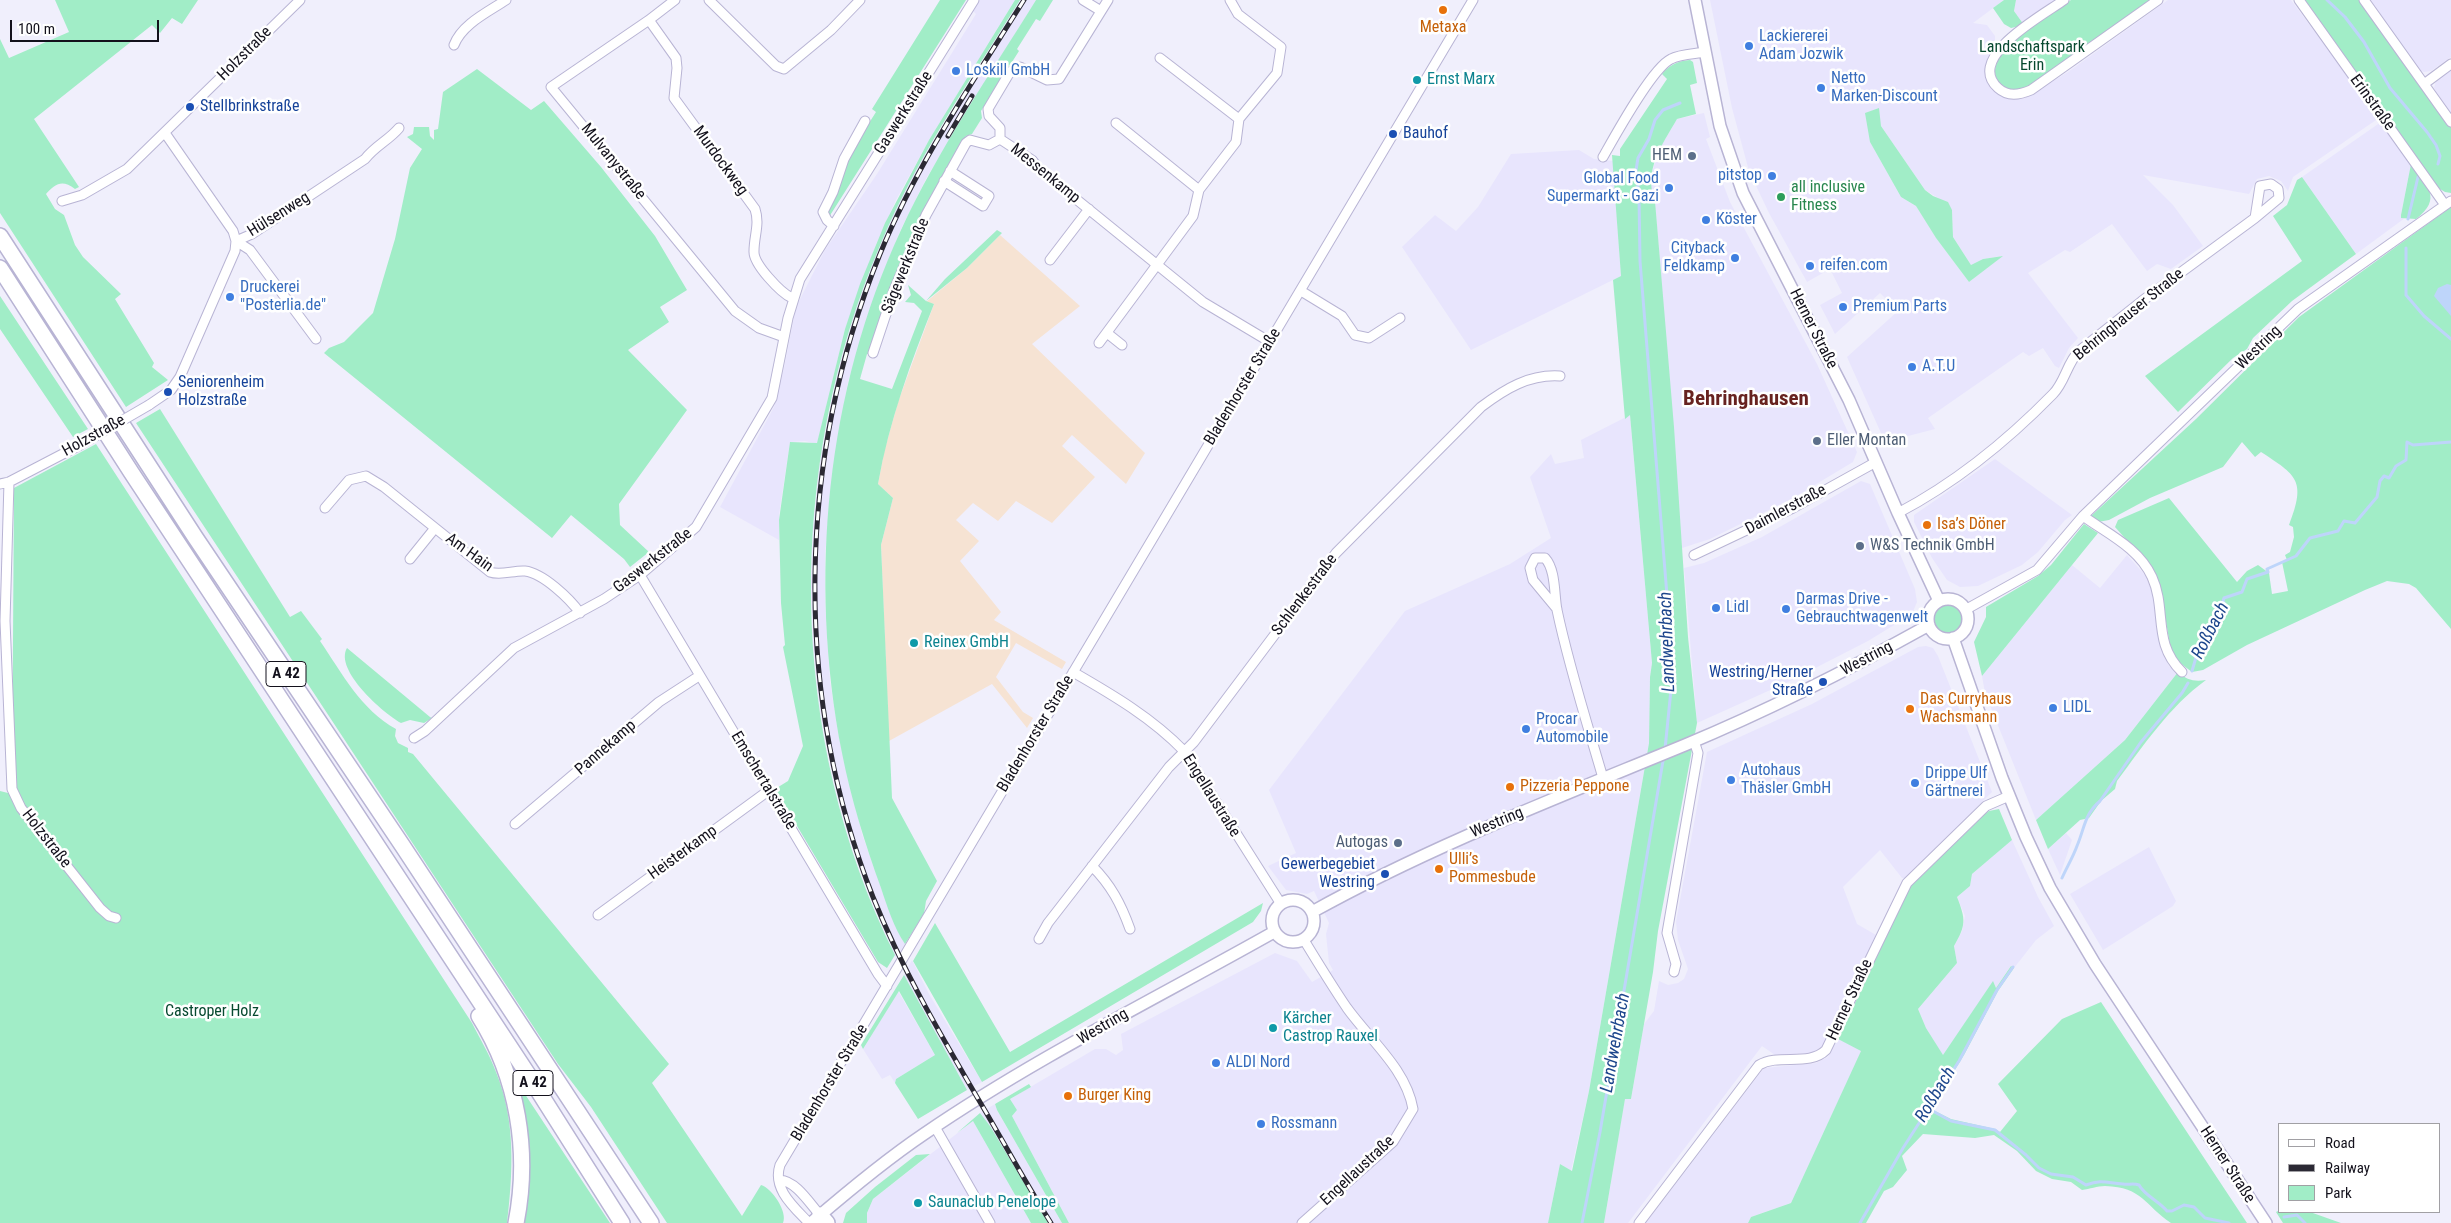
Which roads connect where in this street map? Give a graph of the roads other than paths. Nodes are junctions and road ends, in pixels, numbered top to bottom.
1 (300, 0) edge
2 (506, 0) edge
3 (675, 0) edge
4 (709, 0) edge
5 (860, 0) edge
6 (974, 0) edge
7 (1082, 0) edge
8 (1106, 0) edge
9 (1230, 0) edge
10 (1473, 0) edge
11 (1695, 0) edge
12 (2064, 0) edge
13 (2158, 0) edge
14 (2299, 0) edge
15 (2364, 0) edge
16 (1101, 11) junction
17 (649, 20) junction
18 (454, 46) dead end
19 (1705, 52) junction
20 (1160, 58) dead end
21 (2451, 64) edge
22 (2424, 84) junction
23 (1239, 119) junction
24 (865, 121) dead end
25 (2451, 122) edge
26 (1116, 123) dead end
27 (399, 128) dead end
28 (165, 133) junction
29 (1000, 139) junction
30 (1603, 157) dead end
31 (950, 171) junction
32 (944, 181) junction
33 (1199, 190) junction
34 (62, 201) dead end
35 (2448, 203) edge
36 (1089, 209) junction
37 (2255, 218) dead end
38 (834, 226) junction
39 (0, 236) edge
40 (236, 241) junction
41 (1050, 260) dead end
42 (1157, 263) junction
43 (0, 268) edge
44 (1301, 290) junction
45 (792, 298) junction
46 (1400, 318) dead end
47 (1107, 333) junction
48 (784, 336) junction
49 (316, 339) dead end
50 (1270, 342) junction
51 (1099, 343) dead end
52 (1122, 345) dead end
53 (873, 353) dead end
54 (1560, 376) dead end
55 (1876, 462) junction
56 (5, 483) edge
57 (325, 508) dead end
58 (1898, 514) junction
59 (2083, 516) junction
60 (435, 528) junction
61 (1694, 555) dead end
62 (410, 559) dead end
63 (640, 576) junction
64 (1940, 601) junction
65 (1557, 609) junction
66 (1965, 610) junction
67 (580, 613) junction
68 (3, 621) edge
69 (1930, 625) junction
70 (1953, 638) junction
71 (1073, 672) junction
72 (2182, 672) dead end
73 (700, 676) junction
74 (414, 738) dead end
75 (1690, 742) junction
76 (1184, 751) junction
77 (1603, 778) junction
78 (768, 791) junction
79 (2009, 796) junction
80 (516, 824) dead end
81 (1092, 866) junction
82 (1281, 904) junction
83 (1312, 912) junction
84 (598, 915) dead end
85 (116, 918) dead end
86 (1130, 929) dead end
87 (1274, 932) junction
88 (1039, 939) dead end
89 (1304, 940) junction
90 (442, 944) junction
91 (1674, 972) dead end
92 (887, 986) junction
93 (934, 1127) junction
94 (780, 1180) junction
95 (817, 1221) edge
96 (516, 1223) edge
97 (622, 1223) edge
98 (651, 1223) edge
99 (990, 1223) edge
100 (1302, 1223) edge
101 (1639, 1223) edge
102 (2266, 1223) edge

1 - 28 street, Holzstraße
2 - 18 street
3 - 17 street, Mulvanystraße
4 - 5 street
6 - 38 street, Gaswerkstraße
7 - 16 street
8 - 16 street
9 - 23 street
10 - 44 street, Bladenhorster Straße
11 - 19 main road, Herner Straße
12 - 13 street
14 - 35 street, Erinstraße
15 - 22 street
16 - 29 street
17 - 45 street, Murdockweg
17 - 48 street, Mulvanystraße
19 - 30 street
19 - 55 main road, Herner Straße
20 - 23 street
21 - 22 street
22 - 25 street
23 - 33 street
24 - 38 street, Gaswerkstraße
26 - 33 street
27 - 40 street, Hülsenweg
28 - 34 street
28 - 40 street
29 - 31 street, Sägewerkstraße
29 - 36 street, Messenkamp
31 - 32 street, Sägewerkstraße
31 - 32 street
32 - 53 street, Sägewerkstraße
33 - 42 street
35 - 59 street, Westring
36 - 41 street, Messenkamp
36 - 42 street, Messenkamp
37 - 58 street, Behringhauser Straße
38 - 45 street, Gaswerkstraße
39 - 98 highway, A 42
40 - 49 street, Hülsenweg
40 - 56 street, Holzstraße, bridge
42 - 47 street
42 - 50 street, Messenkamp
43 - 90 highway, A 42
44 - 46 street
44 - 50 street, Bladenhorster Straße
45 - 48 street, Gaswerkstraße
47 - 51 street
47 - 52 street
48 - 63 street, Gaswerkstraße
50 - 71 street, Bladenhorster Straße
54 - 76 street, Schlenkestraße
55 - 58 main road, Herner Straße
55 - 61 street, Daimlerstraße
56 - 68 street, Holzstraße
57 - 60 street, Am Hain
58 - 64 main road, Herner Straße
59 - 66 street, Westring
59 - 72 street
60 - 62 street, Am Hain
60 - 67 street, Am Hain
63 - 67 street, Gaswerkstraße
63 - 73 street, Emschertalstraße
64 - 66 main road
64 - 69 main road
65 - 65 street
65 - 77 street
66 - 70 main road
67 - 74 street, Gaswerkstraße
68 - 85 street, Holzstraße
69 - 70 main road
69 - 75 main road, Westring
70 - 79 main road, Herner Straße
71 - 76 street, Engellaustraße
71 - 92 street, Bladenhorster Straße
73 - 78 street, Emschertalstraße
73 - 80 street, Pannekamp
75 - 77 main road, Westring
75 - 91 street
76 - 81 street, Schlenkestraße
76 - 82 street, Engellaustraße
77 - 83 main road, Westring
78 - 84 street, Heisterkamp
78 - 92 street, Emschertalstraße
79 - 101 street, Herner Straße
79 - 102 main road, Herner Straße
81 - 86 street
81 - 88 street, Schlenkestraße
82 - 83 main road
82 - 87 main road
83 - 89 main road
87 - 89 main road
87 - 93 main road, Westring
89 - 100 street, Engellaustraße
90 - 96 highway
90 - 97 highway, A 42
92 - 94 street, Bladenhorster Straße
93 - 95 main road, Westring
93 - 99 street
94 - 95 street
94 - 95 street

